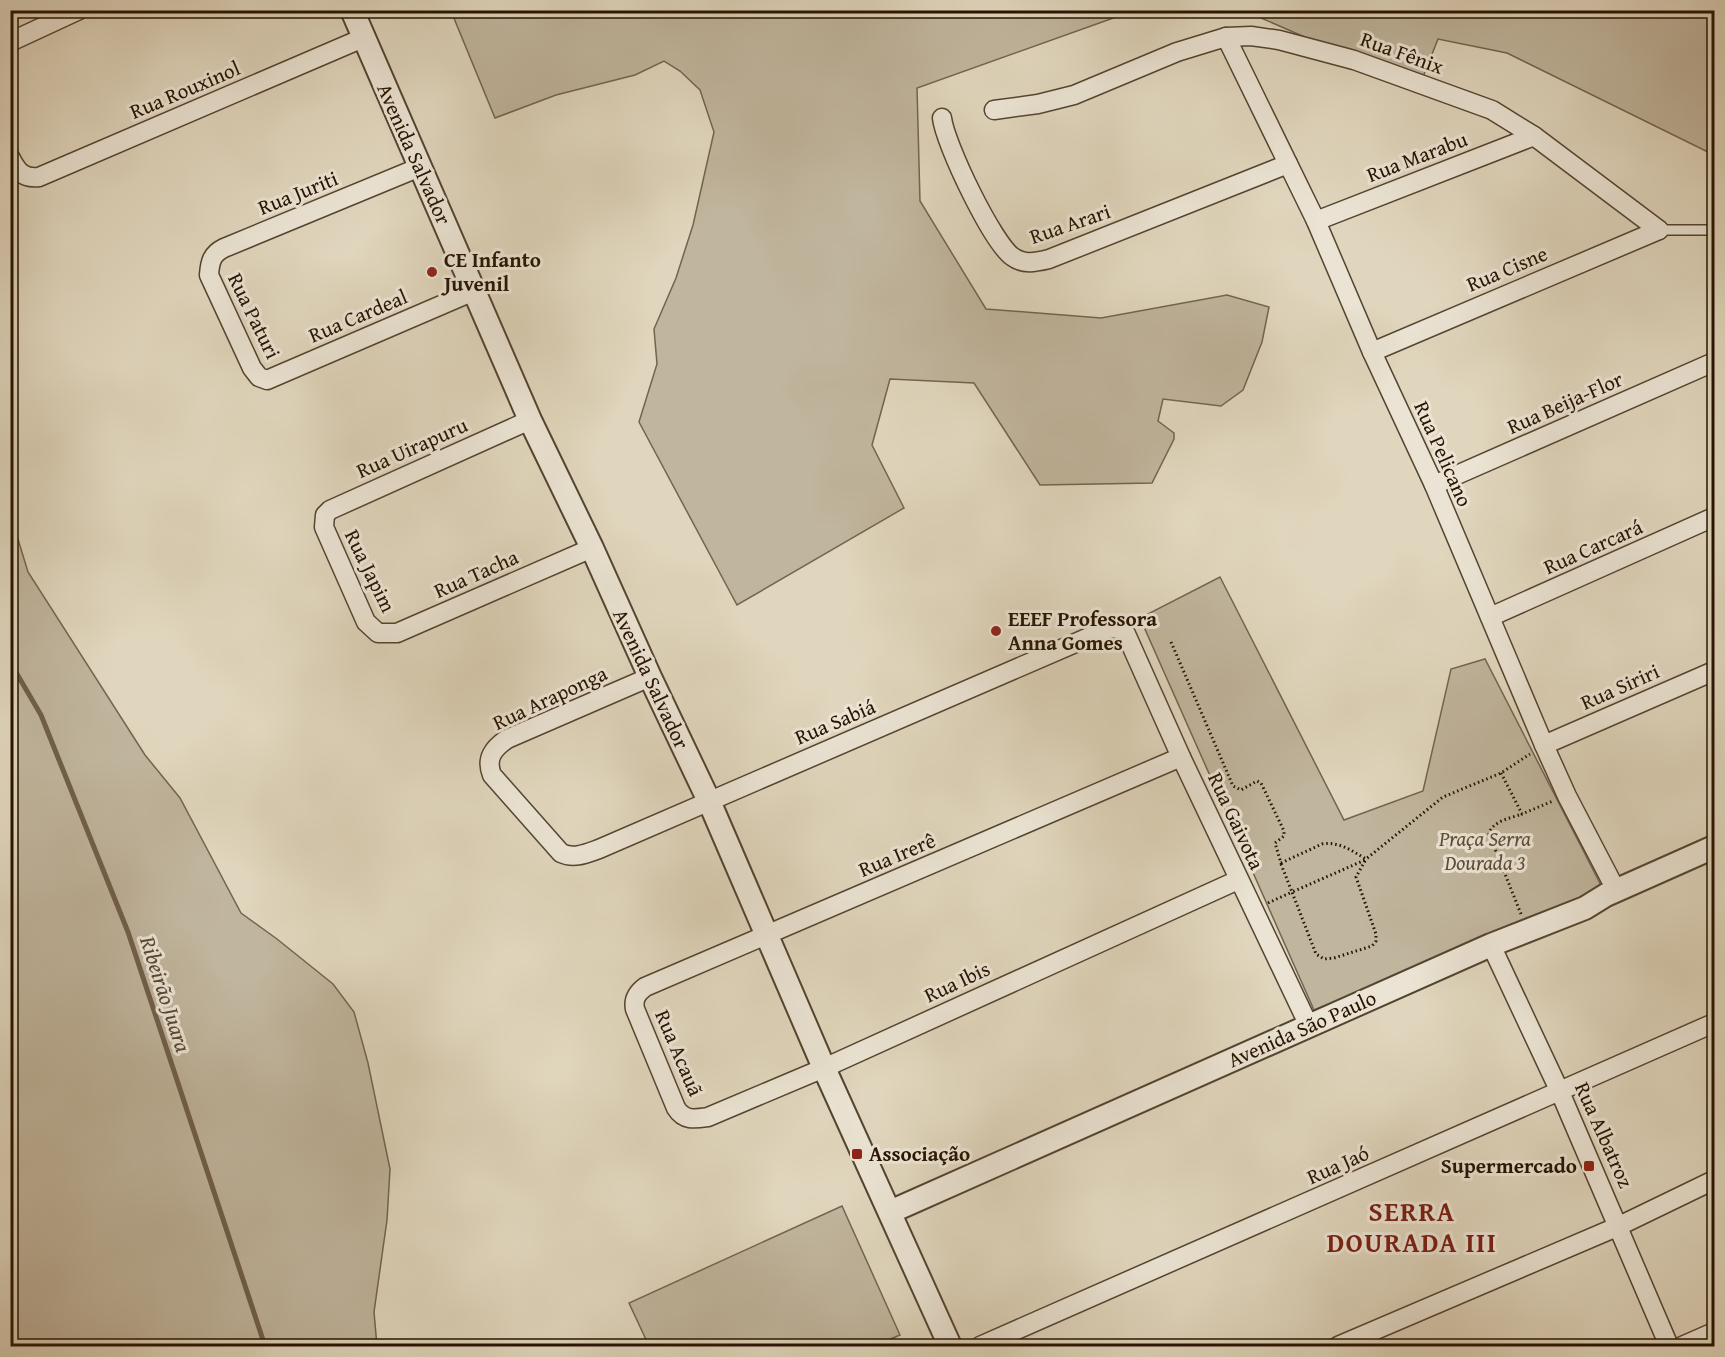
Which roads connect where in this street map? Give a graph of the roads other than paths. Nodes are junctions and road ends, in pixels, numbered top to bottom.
1 (79, 10) edge
2 (352, 10) edge
3 (1226, 37) junction
4 (363, 38) junction
5 (10, 42) edge
6 (994, 110) dead end
7 (942, 118) dead end
8 (1534, 136) junction
9 (10, 157) edge
10 (1288, 164) junction
11 (420, 167) junction
12 (1316, 221) junction
13 (1659, 230) junction
14 (1714, 230) edge
15 (209, 275) joint
16 (474, 291) junction
17 (1372, 352) junction
18 (1714, 362) edge
19 (259, 377) joint
20 (530, 420) junction
21 (1434, 485) junction
22 (1714, 517) edge
23 (324, 527) joint
24 (592, 548) junction
25 (1490, 617) junction
26 (378, 633) joint
27 (1126, 634) joint
28 (1714, 670) edge
29 (650, 677) junction
30 (1544, 745) junction
31 (1181, 757) junction
32 (709, 801) junction
33 (1714, 847) edge
34 (561, 853) joint
35 (1238, 880) junction
36 (1616, 890) junction
37 (768, 935) junction
38 (1491, 945) junction
39 (635, 999) joint
40 (1714, 1023) edge
41 (1309, 1026) junction
42 (824, 1068) junction
43 (1560, 1092) junction
44 (691, 1119) joint
45 (1714, 1179) edge
46 (890, 1212) junction
47 (1619, 1226) junction
48 (1714, 1332) edge
49 (951, 1347) edge
50 (980, 1347) edge
51 (1338, 1347) edge
52 (1669, 1347) edge
53 (1682, 1347) edge

1 - 5 street
2 - 4 street, Avenida Salvador
3 - 6 street, Rua Fênix
3 - 8 street, Rua Fênix
3 - 10 street, Rua Pelicano
4 - 9 street, Rua Rouxinol
4 - 11 street, Avenida Salvador
7 - 10 street, Rua Arari
8 - 12 street, Rua Marabu
8 - 13 street, Rua Fênix
10 - 12 street, Rua Pelicano
11 - 15 street, Rua Juriti
11 - 16 street, Avenida Salvador
12 - 17 street, Rua Pelicano
13 - 14 lane
13 - 17 street, Rua Cisne
15 - 19 street, Rua Paturi
16 - 19 street, Rua Cardeal
16 - 20 street, Avenida Salvador
17 - 21 street, Rua Pelicano
18 - 21 street, Rua Beija-Flor
20 - 23 street, Rua Uirapuru
20 - 24 street, Avenida Salvador
21 - 25 street, Rua Pelicano
22 - 25 street, Rua Carcará
23 - 26 street, Rua Japim
24 - 26 street, Rua Tacha
24 - 29 street, Avenida Salvador
25 - 30 street, Rua Pelicano
27 - 31 street, Rua Gaivota
27 - 32 street, Rua Sabiá
28 - 30 street, Rua Siriri
29 - 32 street, Avenida Salvador
29 - 34 street, Rua Araponga
30 - 36 street, Rua Pelicano
31 - 35 street, Rua Gaivota
31 - 37 street, Rua Irerê
32 - 34 street, Rua Sabiá
32 - 37 street, Avenida Salvador
33 - 36 street, Avenida São Paulo
35 - 41 street, Rua Gaivota
35 - 42 street, Rua Ibis
36 - 38 street, Avenida São Paulo
37 - 39 street, Rua Irerê
37 - 42 street, Avenida Salvador
38 - 41 street, Avenida São Paulo
38 - 43 street, Rua Albatroz
39 - 44 street, Rua Acauã
40 - 43 street, Rua Jaó
41 - 46 street, Avenida São Paulo
42 - 44 street, Rua Ibis
42 - 46 street, Avenida Salvador
43 - 47 street, Rua Albatroz
43 - 50 street, Rua Jaó
45 - 47 street
46 - 49 street, Avenida Salvador
47 - 51 street
47 - 52 street, Rua Albatroz
48 - 53 street

